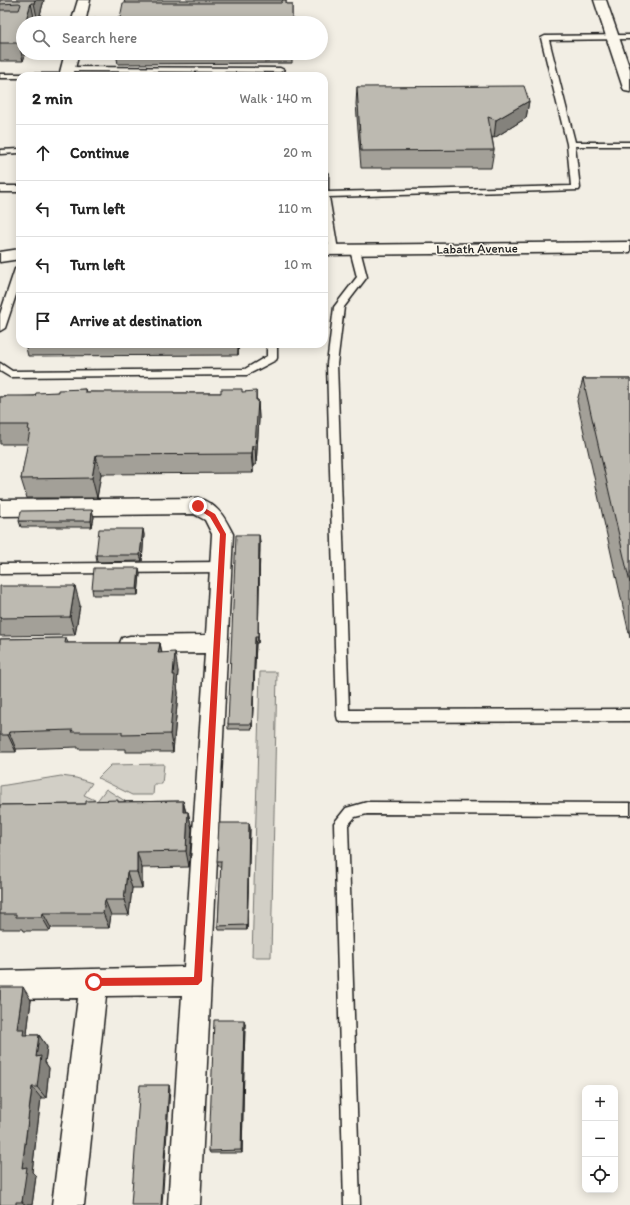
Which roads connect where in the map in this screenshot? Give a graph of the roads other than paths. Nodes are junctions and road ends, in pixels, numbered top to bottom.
1 (84, 0) edge
2 (600, 0) edge
3 (80, 16) edge
4 (630, 37) edge
5 (612, 38) junction
6 (70, 60) edge
7 (280, 70) dead end
8 (67, 72) edge
9 (138, 72) edge
10 (16, 75) edge
11 (0, 76) edge
12 (630, 88) edge
13 (571, 144) junction
14 (630, 144) edge
15 (16, 151) edge
16 (0, 152) edge
17 (0, 189) edge
18 (16, 189) edge
19 (328, 195) edge
20 (328, 239) edge
21 (630, 247) edge
22 (329, 250) edge
23 (355, 250) junction
24 (16, 255) edge
25 (0, 257) edge
26 (16, 281) edge
27 (0, 328) edge
28 (272, 348) edge
29 (0, 366) edge
30 (0, 508) edge
31 (222, 567) junction
32 (0, 569) edge
33 (217, 644) junction
34 (112, 646) edge
35 (630, 715) edge
36 (630, 808) edge
37 (198, 981) junction
38 (94, 982) junction
39 (0, 985) edge
40 (68, 1205) edge
41 (184, 1205) edge
42 (352, 1205) edge

1 - 3 street
2 - 5 street
4 - 5 lane
5 - 12 street
5 - 13 lane
6 - 8 street
7 - 9 lane
10 - 11 lane
13 - 14 lane
13 - 19 lane
15 - 16 lane
17 - 18 lane
20 - 22 lane
21 - 23 street, Labath Avenue
22 - 23 street, Labath Avenue
23 - 35 lane
24 - 25 street
26 - 27 lane
28 - 29 lane
30 - 31 street
31 - 32 lane
31 - 33 street
33 - 34 street
33 - 37 street
36 - 42 lane
37 - 38 street
37 - 41 street
38 - 39 street
38 - 40 street

